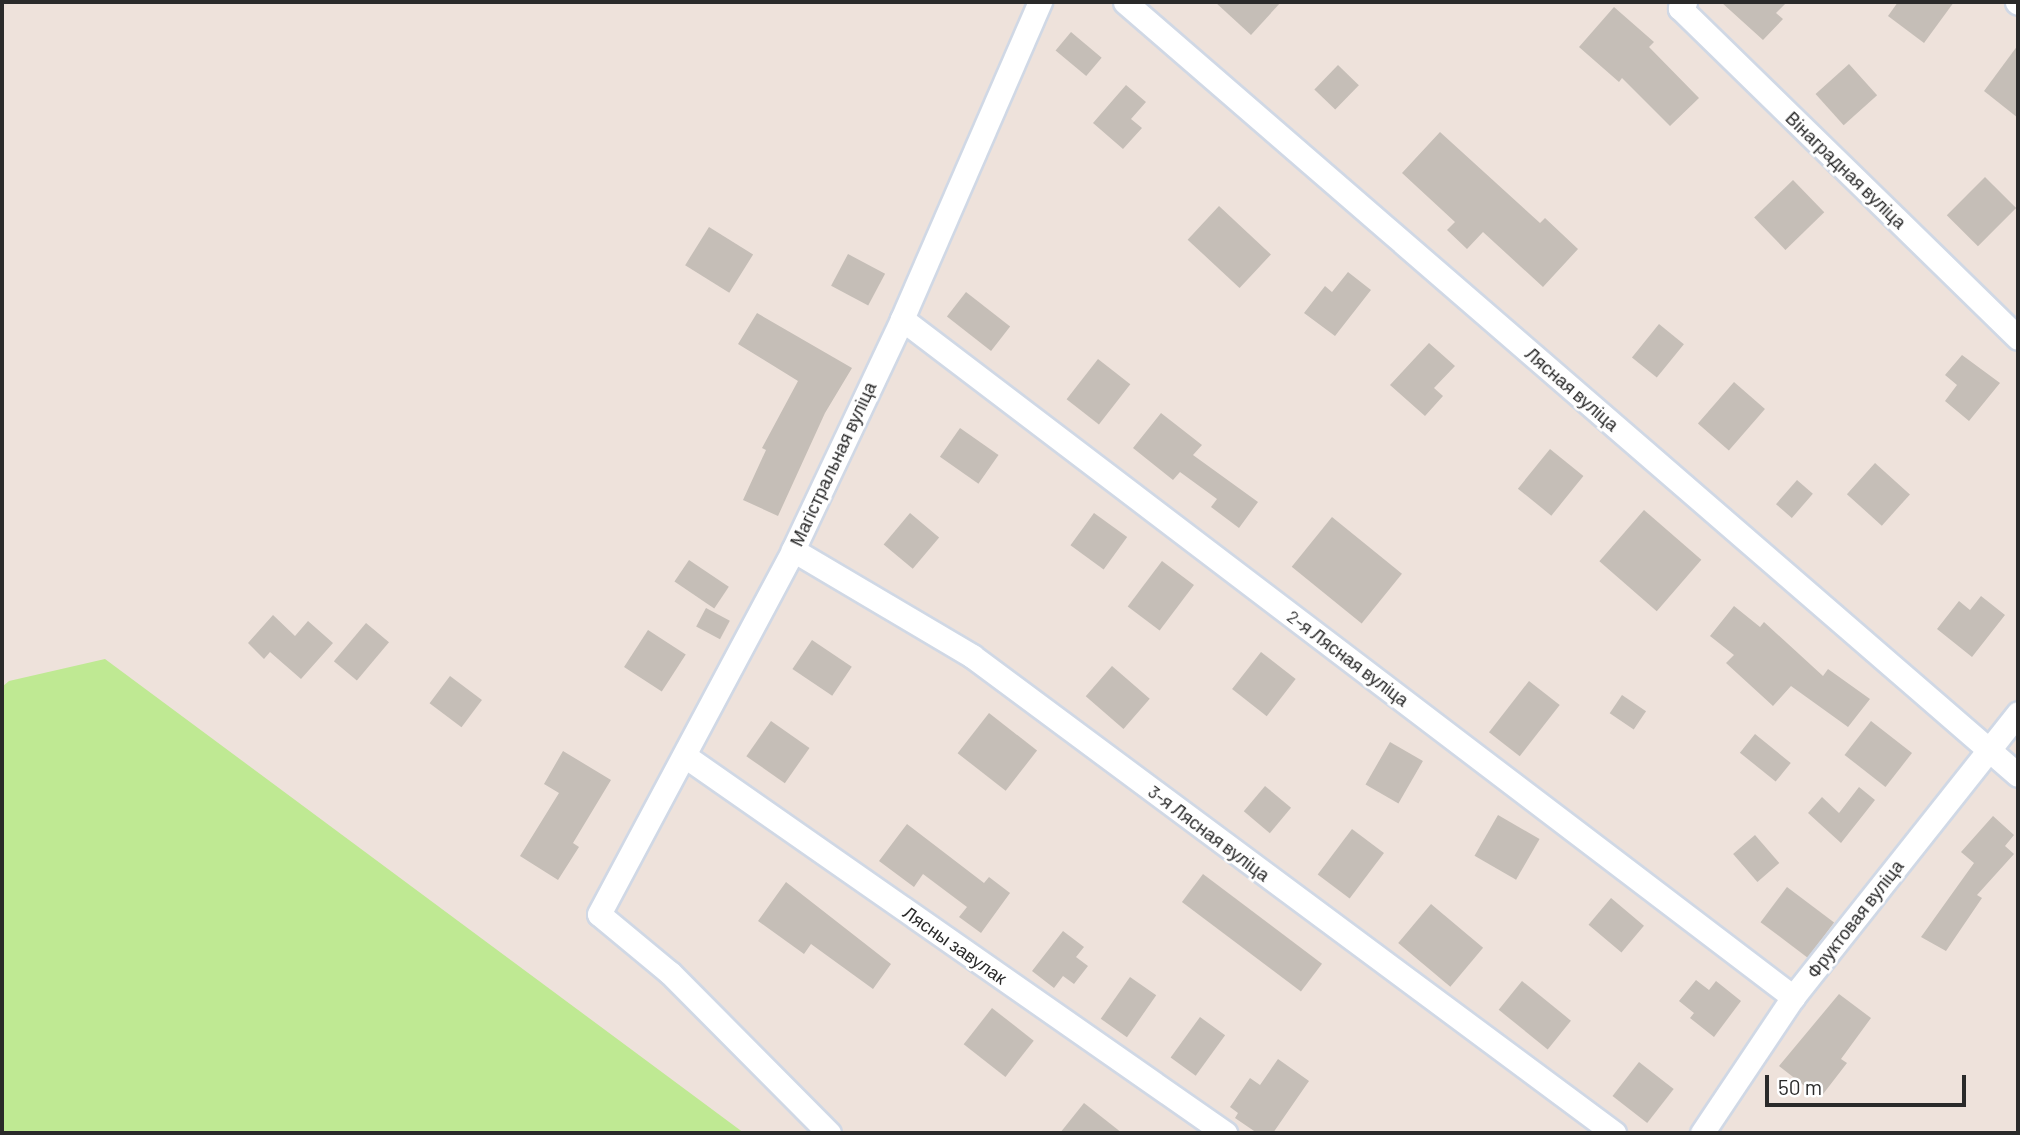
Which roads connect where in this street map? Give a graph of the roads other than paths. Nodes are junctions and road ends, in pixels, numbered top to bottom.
1 (1040, 2) edge
2 (1125, 2) edge
3 (1685, 2) edge
4 (902, 319) junction
5 (2018, 338) edge
6 (793, 550) junction
7 (2018, 713) edge
8 (1988, 750) junction
9 (685, 756) junction
10 (2018, 775) edge
11 (1793, 997) junction
12 (829, 1133) edge
13 (1225, 1133) edge
14 (1614, 1133) edge
15 (1702, 1133) edge

1 - 4 street, Магістральная вуліца
2 - 8 street, Лясная вуліца
3 - 5 street, Вінаградная вуліца
4 - 6 street, Магістральная вуліца
4 - 11 street, 2-я Лясная вуліца
6 - 9 street, Магістральная вуліца
6 - 14 street, 3-я Лясная вуліца
7 - 8 street, Фруктовая вуліца
8 - 10 street, Лясная вуліца
8 - 11 street, Фруктовая вуліца
9 - 12 street, Магістральная вуліца
9 - 13 street, Лясны завулак
11 - 15 street, Фруктовая вуліца

